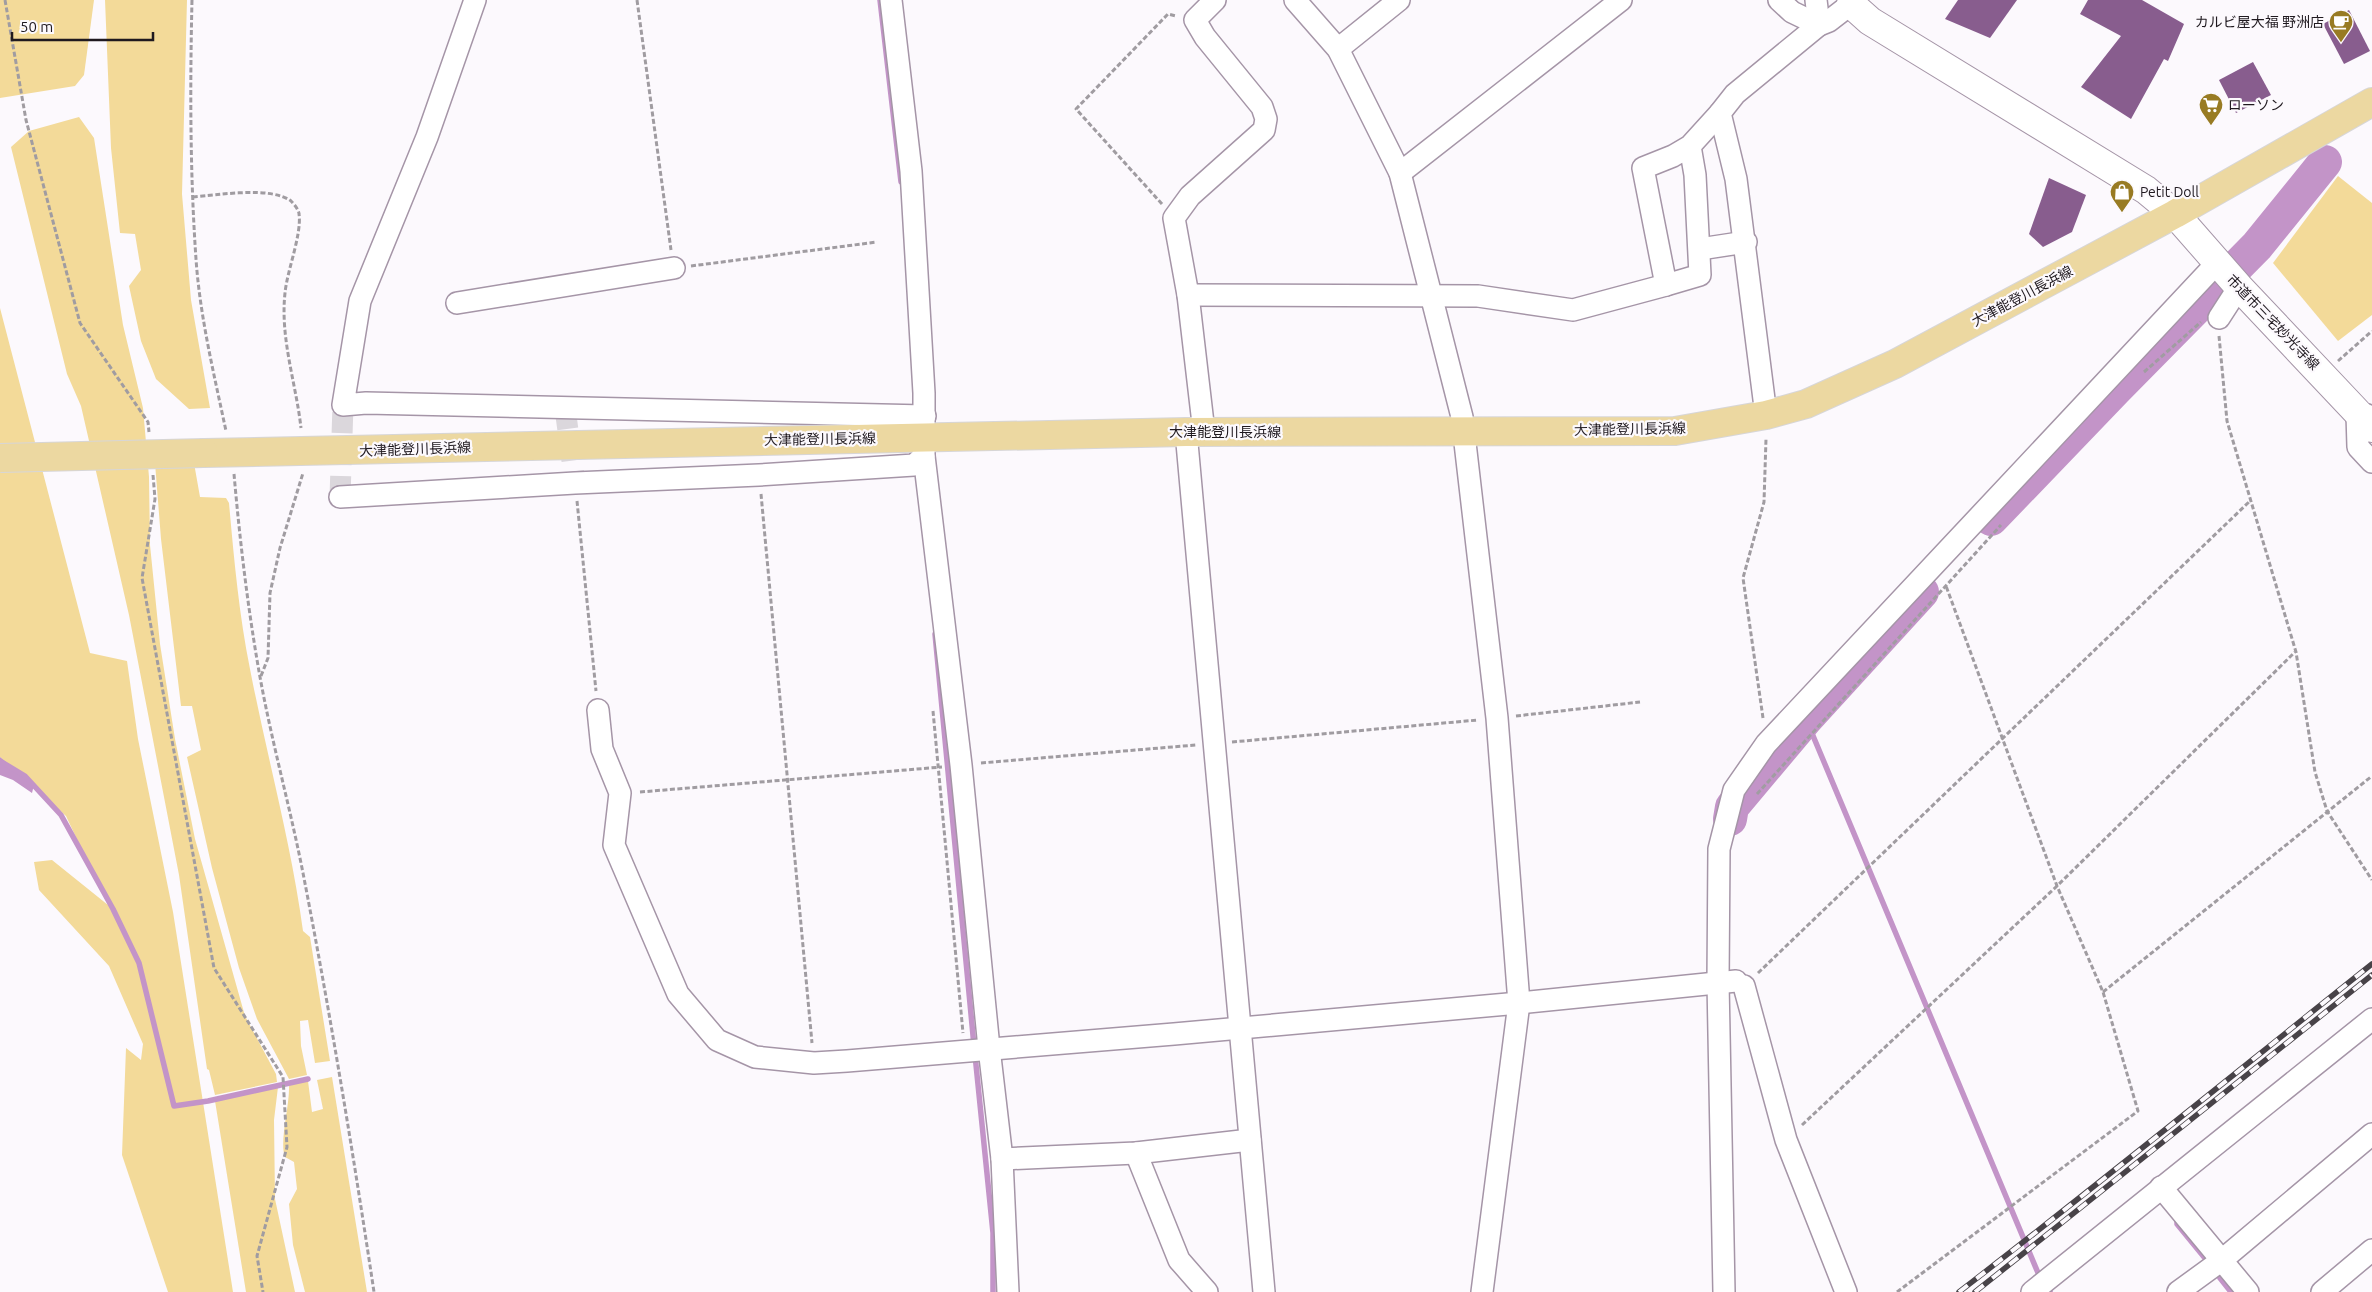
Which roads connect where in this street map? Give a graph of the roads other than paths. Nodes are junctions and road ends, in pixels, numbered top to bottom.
1 (475, 0) edge
2 (891, 0) edge
3 (1215, 0) edge
4 (1295, 0) edge
5 (1399, 0) edge
6 (1779, 0) edge
7 (1816, 0) edge
8 (1852, 2) edge
9 (1610, 3) edge
10 (1818, 26) junction
11 (1338, 49) junction
12 (2372, 102) edge
13 (1720, 113) junction
14 (1690, 146) junction
15 (1400, 173) junction
16 (2175, 214) junction
17 (1746, 242) junction
18 (1700, 249) junction
19 (2217, 263) junction
20 (674, 268) road end
21 (1666, 285) junction
22 (2239, 287) junction
23 (1188, 295) junction
24 (1433, 295) junction
25 (456, 303) dead end
26 (2219, 318) road end
27 (1766, 415) junction
28 (2367, 419) edge
29 (1463, 430) junction
30 (1195, 432) junction
31 (924, 437) junction
32 (0, 458) edge
33 (2372, 462) edge
34 (340, 497) dead end
35 (598, 710) road end
36 (1733, 983) junction
37 (1519, 1003) junction
38 (2372, 1018) edge
39 (1240, 1027) junction
40 (976, 1050) junction
41 (2372, 1134) edge
42 (1250, 1140) junction
43 (1136, 1153) junction
44 (1002, 1159) junction
45 (2161, 1187) junction
46 (2372, 1250) edge
47 (2222, 1260) junction
48 (1008, 1292) edge
49 (1207, 1292) edge
50 (1264, 1292) edge
51 (1482, 1292) edge
52 (1724, 1292) edge
53 (1846, 1292) edge
54 (2032, 1292) edge
55 (2178, 1292) edge
56 (2248, 1292) edge
57 (2322, 1292) edge

1 - 31 street
2 - 31 street
3 - 23 street
4 - 11 street
5 - 11 street
6 - 10 street
7 - 10 street
8 - 10 street
8 - 16 street, 市道市三宅妙光寺線
9 - 15 street
10 - 13 street
11 - 15 street
12 - 16 main road, 大津能登川長浜線
13 - 14 street
13 - 17 street
14 - 18 street
14 - 21 street
15 - 24 street
16 - 19 street, 市道市三宅妙光寺線
16 - 27 main road, 大津能登川長浜線
17 - 18 street
17 - 27 street
18 - 21 street
19 - 22 street, 市道市三宅妙光寺線
19 - 36 street
20 - 25 street
21 - 24 street
22 - 26 street
22 - 28 street, 市道市三宅妙光寺線
23 - 24 street
23 - 30 street
24 - 29 street
27 - 29 main road, 大津能登川長浜線
28 - 33 street
29 - 30 main road, 大津能登川長浜線
29 - 37 street
30 - 31 main road, 大津能登川長浜線
30 - 39 street
31 - 32 main road, 大津能登川長浜線, bridge
31 - 34 street
31 - 40 street
35 - 40 street
36 - 37 street
36 - 52 street
36 - 53 street
37 - 39 street
37 - 51 street
38 - 45 street
39 - 40 street
39 - 42 street
40 - 44 street
41 - 47 street
42 - 43 street
42 - 50 street
43 - 44 street
43 - 49 street
44 - 48 street
45 - 47 street
45 - 54 street
46 - 57 street
47 - 55 street
47 - 56 street

